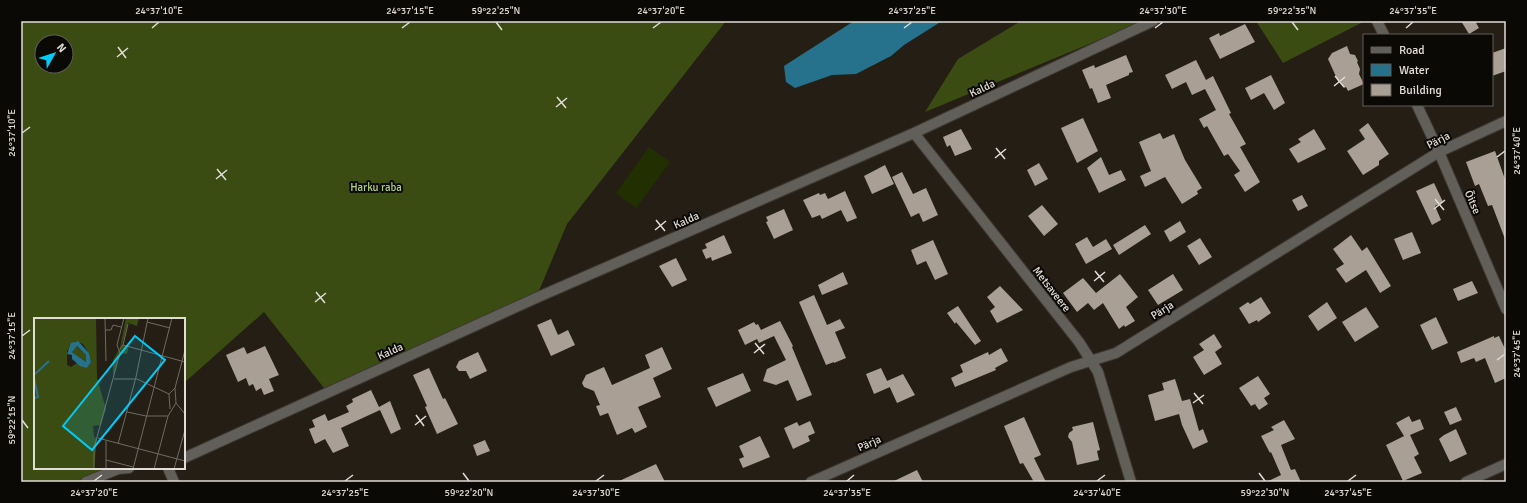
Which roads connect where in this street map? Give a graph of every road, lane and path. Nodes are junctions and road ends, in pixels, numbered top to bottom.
1 (1153, 21) edge
2 (1377, 21) edge
3 (1384, 34) edge
4 (1417, 106) edge
5 (1506, 121) edge
6 (914, 133) junction
7 (1439, 152) junction
8 (1506, 309) edge
9 (1092, 361) junction
10 (185, 458) edge
11 (1506, 464) edge
12 (118, 469) edge
13 (168, 469) edge
14 (86, 482) edge
15 (174, 482) edge
16 (811, 482) edge
17 (1131, 482) edge
18 (1466, 482) edge

1 - 6 street, Kalda
2 - 3 street
4 - 7 street, Õitse
5 - 7 street, Pärja
6 - 9 street, Metsaveere
6 - 10 street, Kalda
7 - 8 street, Õitse
7 - 9 street, Pärja
9 - 16 street, Pärja
9 - 17 street, Metsaveere
11 - 18 street
12 - 14 street
13 - 15 street

